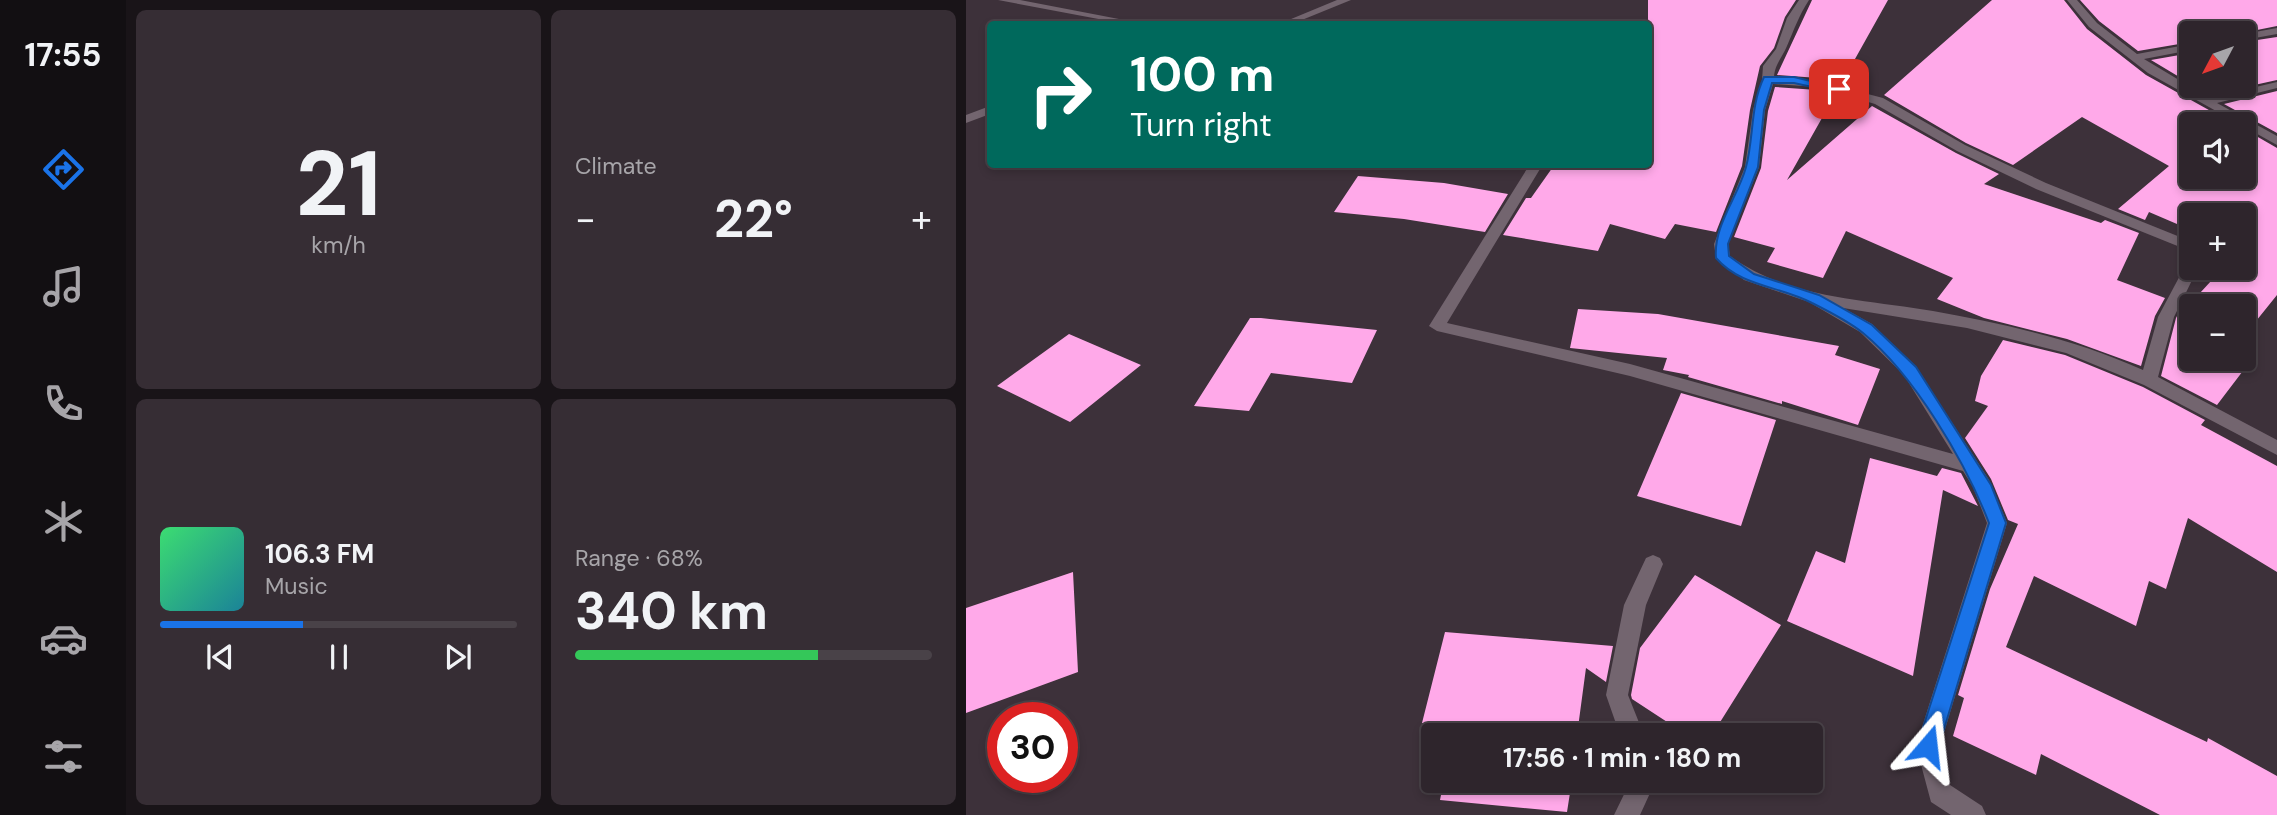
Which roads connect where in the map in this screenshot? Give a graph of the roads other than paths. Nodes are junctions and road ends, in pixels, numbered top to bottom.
1 (1003, 0) edge
2 (1346, 0) edge
3 (1804, 0) edge
4 (2072, 0) edge
5 (1123, 21) edge
6 (1292, 21) edge
7 (2277, 31) edge
8 (2256, 35) edge
9 (2179, 49) edge
10 (2133, 58) junction
11 (1768, 80) junction
12 (2277, 85) edge
13 (2206, 102) junction
14 (987, 111) edge
15 (966, 119) edge
16 (2277, 141) edge
17 (1535, 168) edge
18 (2179, 242) edge
19 (2185, 280) edge
20 (1814, 298) junction
21 (2149, 380) junction
22 (2277, 448) edge
23 (1971, 466) junction
24 (1653, 564) dead end
25 (1627, 723) edge
26 (1638, 793) edge
27 (1627, 815) edge
28 (1973, 815) edge

1 - 5 street
2 - 6 street
3 - 11 street
4 - 10 street
7 - 8 street
9 - 10 street
10 - 13 street
11 - 18 street
11 - 20 street
12 - 13 street
13 - 16 street
14 - 15 street
17 - 23 street
19 - 21 street
20 - 21 street
20 - 23 street
21 - 22 street
23 - 28 street
24 - 25 street
26 - 27 street

